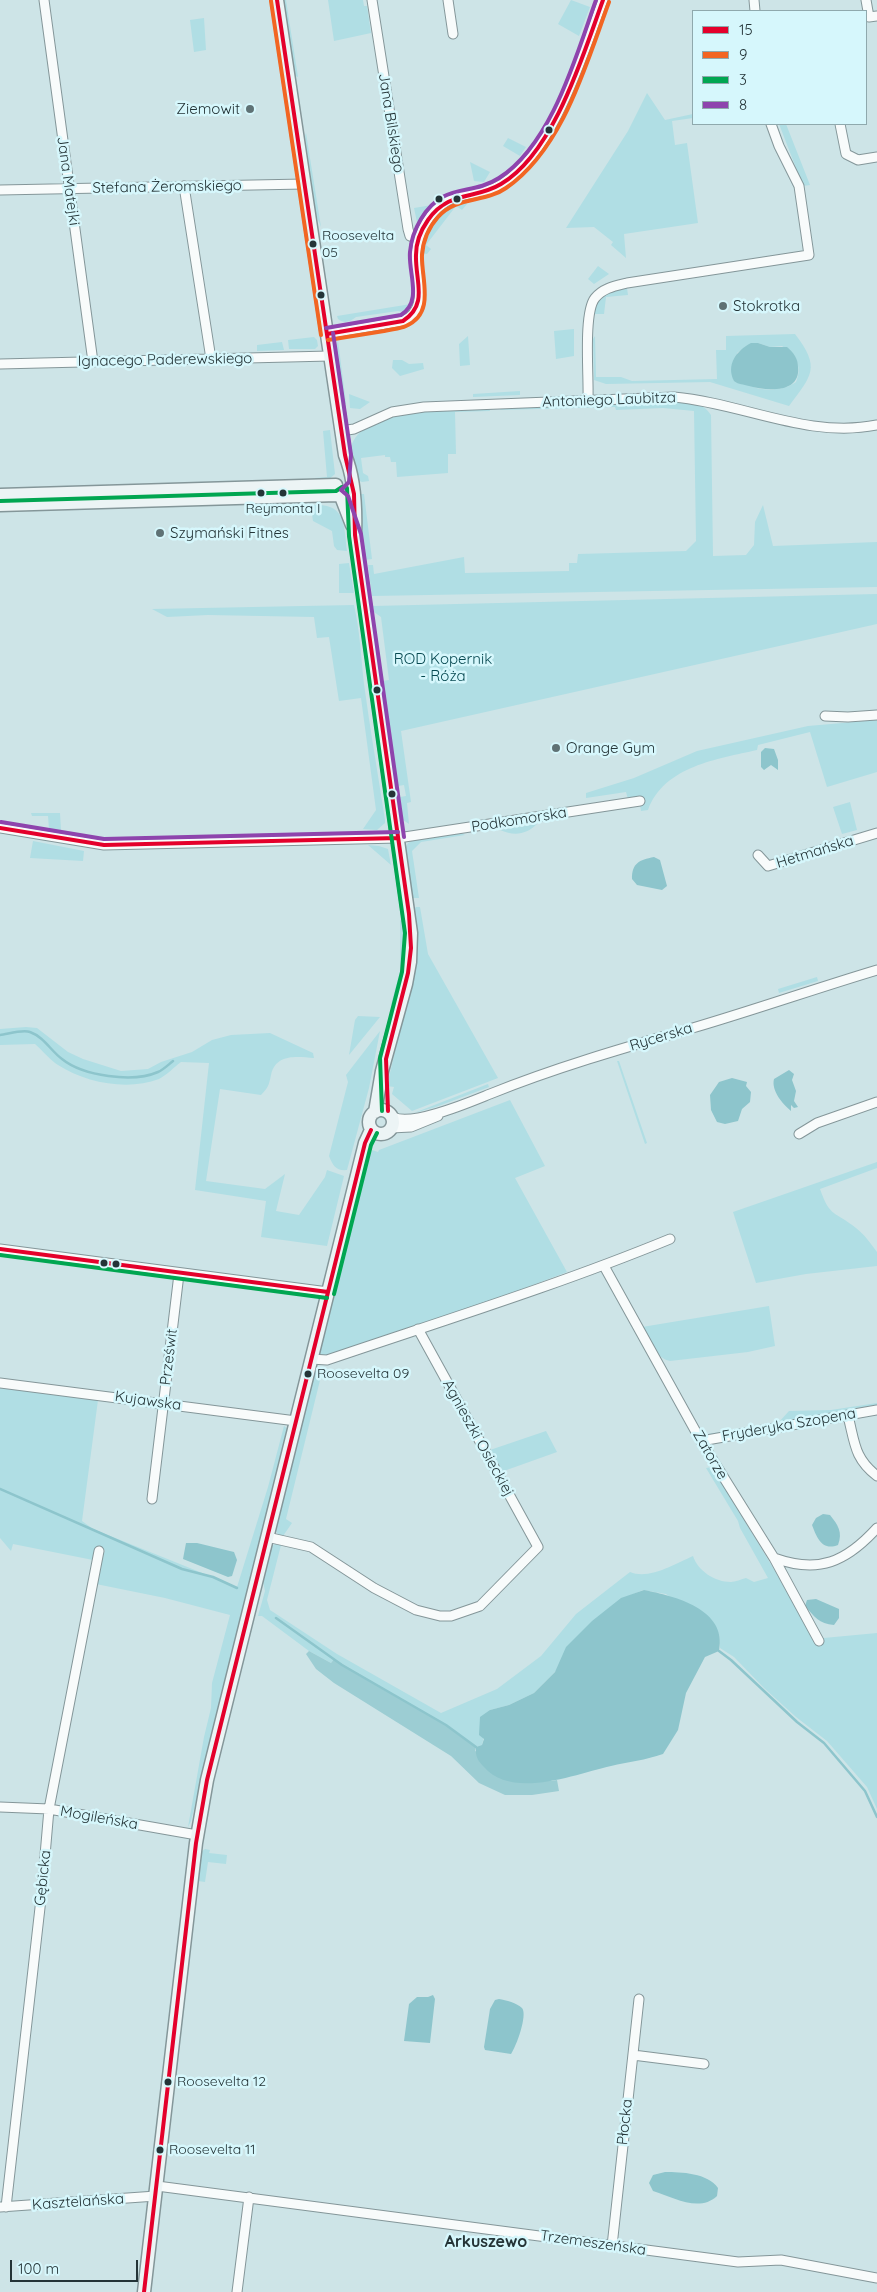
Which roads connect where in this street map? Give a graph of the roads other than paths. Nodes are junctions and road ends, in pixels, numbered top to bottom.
1 (44, 0) edge
2 (277, 0) edge
3 (372, 0) edge
4 (448, 0) edge
5 (603, 0) edge
6 (866, 0) edge
7 (877, 16) edge
8 (453, 34) dead end
9 (771, 125) edge
10 (840, 125) edge
11 (877, 157) edge
12 (304, 184) junction
13 (184, 186) junction
14 (70, 189) junction
15 (0, 190) edge
16 (419, 239) junction
17 (327, 334) junction
18 (330, 356) junction
19 (211, 359) junction
20 (93, 362) junction
21 (0, 364) edge
22 (588, 399) junction
23 (877, 425) edge
24 (341, 431) junction
25 (344, 492) junction
26 (0, 494) edge
27 (0, 505) edge
28 (877, 715) edge
29 (825, 716) dead end
30 (640, 801) dead end
31 (0, 828) edge
32 (877, 833) edge
33 (398, 838) junction
34 (758, 855) dead end
35 (877, 970) edge
36 (877, 1102) edge
37 (384, 1122) junction
38 (799, 1134) dead end
39 (670, 1239) dead end
40 (0, 1249) edge
41 (604, 1266) junction
42 (179, 1274) junction
43 (328, 1292) junction
44 (418, 1329) junction
45 (311, 1359) junction
46 (0, 1382) edge
47 (163, 1403) junction
48 (877, 1410) edge
49 (848, 1416) junction
50 (296, 1421) junction
51 (701, 1441) junction
52 (877, 1476) edge
53 (152, 1499) dead end
54 (877, 1528) edge
55 (267, 1537) junction
56 (99, 1552) dead end
57 (774, 1558) junction
58 (819, 1642) dead end
59 (0, 1808) edge
60 (49, 1809) junction
61 (197, 1836) junction
62 (639, 1999) dead end
63 (633, 2055) junction
64 (704, 2064) dead end
65 (156, 2191) junction
66 (249, 2197) junction
67 (3, 2207) edge
68 (612, 2246) junction
69 (877, 2278) edge
70 (144, 2292) edge
71 (237, 2292) edge

1 - 14 street, Jana Matejki
2 - 12 street
3 - 16 street, Jana Bilskiego
4 - 8 street
5 - 16 street
6 - 7 street
9 - 22 street
10 - 11 street
12 - 13 street, Stefana Żeromskiego
12 - 17 street
13 - 14 street, Stefana Żeromskiego
13 - 19 street
14 - 15 street, Stefana Żeromskiego
14 - 20 street, Jana Matejki
16 - 17 street
17 - 18 street
18 - 19 street, Ignacego Paderewskiego
18 - 24 street
19 - 20 street, Ignacego Paderewskiego
20 - 21 street, Ignacego Paderewskiego
22 - 23 street, Antoniego Laubitza
22 - 24 street, Antoniego Laubitza
24 - 25 street
25 - 26 street
25 - 27 street
25 - 33 street
28 - 29 street
30 - 33 street, Podkomorska
31 - 33 street, Podkomorska
32 - 34 street, Hetmańska
33 - 37 street
35 - 37 street, Rycerska
36 - 38 street
37 - 43 street
39 - 41 street
40 - 42 street
41 - 44 street
41 - 51 street, Zatorze
42 - 43 street
42 - 47 street, Prześwit
43 - 45 street
44 - 45 street
44 - 55 street, Agnieszki Osieckiej
45 - 50 street
46 - 47 street, Kujawska
47 - 50 street, Kujawska
47 - 53 street, Prześwit
48 - 49 street, Fryderyka Szopena
49 - 51 street, Fryderyka Szopena
49 - 52 street
50 - 55 street
51 - 57 street, Zatorze
54 - 57 street
55 - 61 street
56 - 60 street, Gębicka
57 - 58 street, Zatorze
59 - 60 street, Mogileńska
60 - 61 street, Mogileńska
60 - 67 street, Gębicka
61 - 65 street
62 - 63 street, Płocka
63 - 64 street
63 - 68 street, Płocka
65 - 66 street, Trzemeszeńska
65 - 67 street, Kasztelańska
65 - 70 street
66 - 68 street, Trzemeszeńska
66 - 71 street
68 - 69 street, Trzemeszeńska

